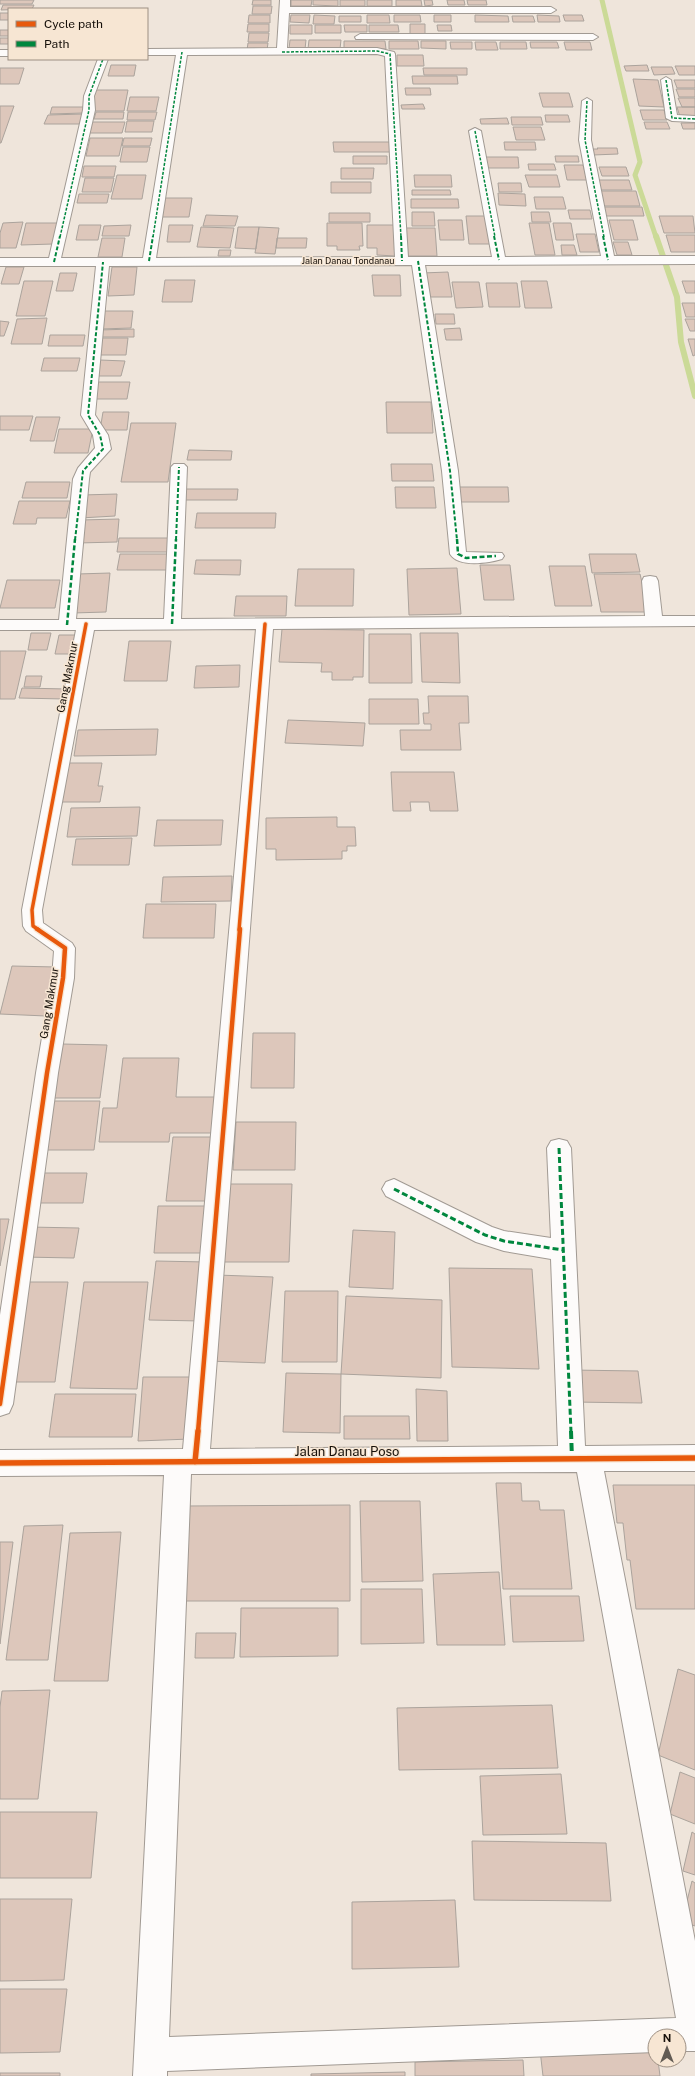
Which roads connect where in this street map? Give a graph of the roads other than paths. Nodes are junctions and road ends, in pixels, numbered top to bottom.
1 (437, 0) edge
2 (285, 5) edge
3 (435, 10) junction
4 (551, 10) dead end
5 (430, 36) junction
6 (352, 37) dead end
7 (593, 37) dead end
8 (148, 52) edge
9 (182, 52) junction
10 (282, 52) junction
11 (103, 60) edge
12 (666, 80) dead end
13 (587, 101) dead end
14 (695, 119) edge
15 (475, 131) dead end
16 (499, 260) junction
17 (608, 260) junction
18 (695, 260) edge
19 (149, 261) junction
20 (402, 261) junction
21 (418, 261) junction
22 (0, 262) edge
23 (54, 262) junction
24 (103, 262) junction
25 (180, 467) dead end
26 (496, 556) dead end
27 (650, 581) dead end
28 (695, 621) edge
29 (654, 622) junction
30 (76, 624) junction
31 (172, 624) junction
32 (265, 624) junction
33 (0, 625) edge
34 (559, 1148) dead end
35 (394, 1189) dead end
36 (563, 1250) junction
37 (0, 1404) edge
38 (695, 1458) edge
39 (580, 1459) junction
40 (187, 1462) junction
41 (0, 1463) edge
42 (695, 2028) edge
43 (695, 2034) edge
44 (151, 2066) edge

1 - 3 street
2 - 3 street
2 - 10 street
3 - 4 street
3 - 5 street
5 - 6 street
5 - 7 street
8 - 9 street
9 - 10 street
9 - 19 street
10 - 20 street
11 - 23 street
12 - 14 street
13 - 17 street
15 - 16 street
16 - 17 street, Jalan Danau Tondanau
16 - 21 street, Jalan Danau Tondanau
17 - 18 street, Jalan Danau Tondanau
19 - 20 street, Jalan Danau Tondanau
19 - 24 street, Jalan Danau Tondanau
20 - 21 street, Jalan Danau Tondanau
21 - 26 street
22 - 23 street, Jalan Danau Tondanau
23 - 24 street, Jalan Danau Tondanau
24 - 30 street
25 - 31 street
27 - 29 street
28 - 29 street
29 - 32 street
30 - 31 street
30 - 33 street
30 - 37 street, Gang Makmur
31 - 32 street
32 - 40 street
34 - 36 street
35 - 36 street
36 - 39 street
38 - 39 street, Jalan Danau Poso
39 - 40 street, Jalan Danau Poso
39 - 42 street
40 - 41 street, Jalan Danau Poso
40 - 44 street
43 - 44 street

